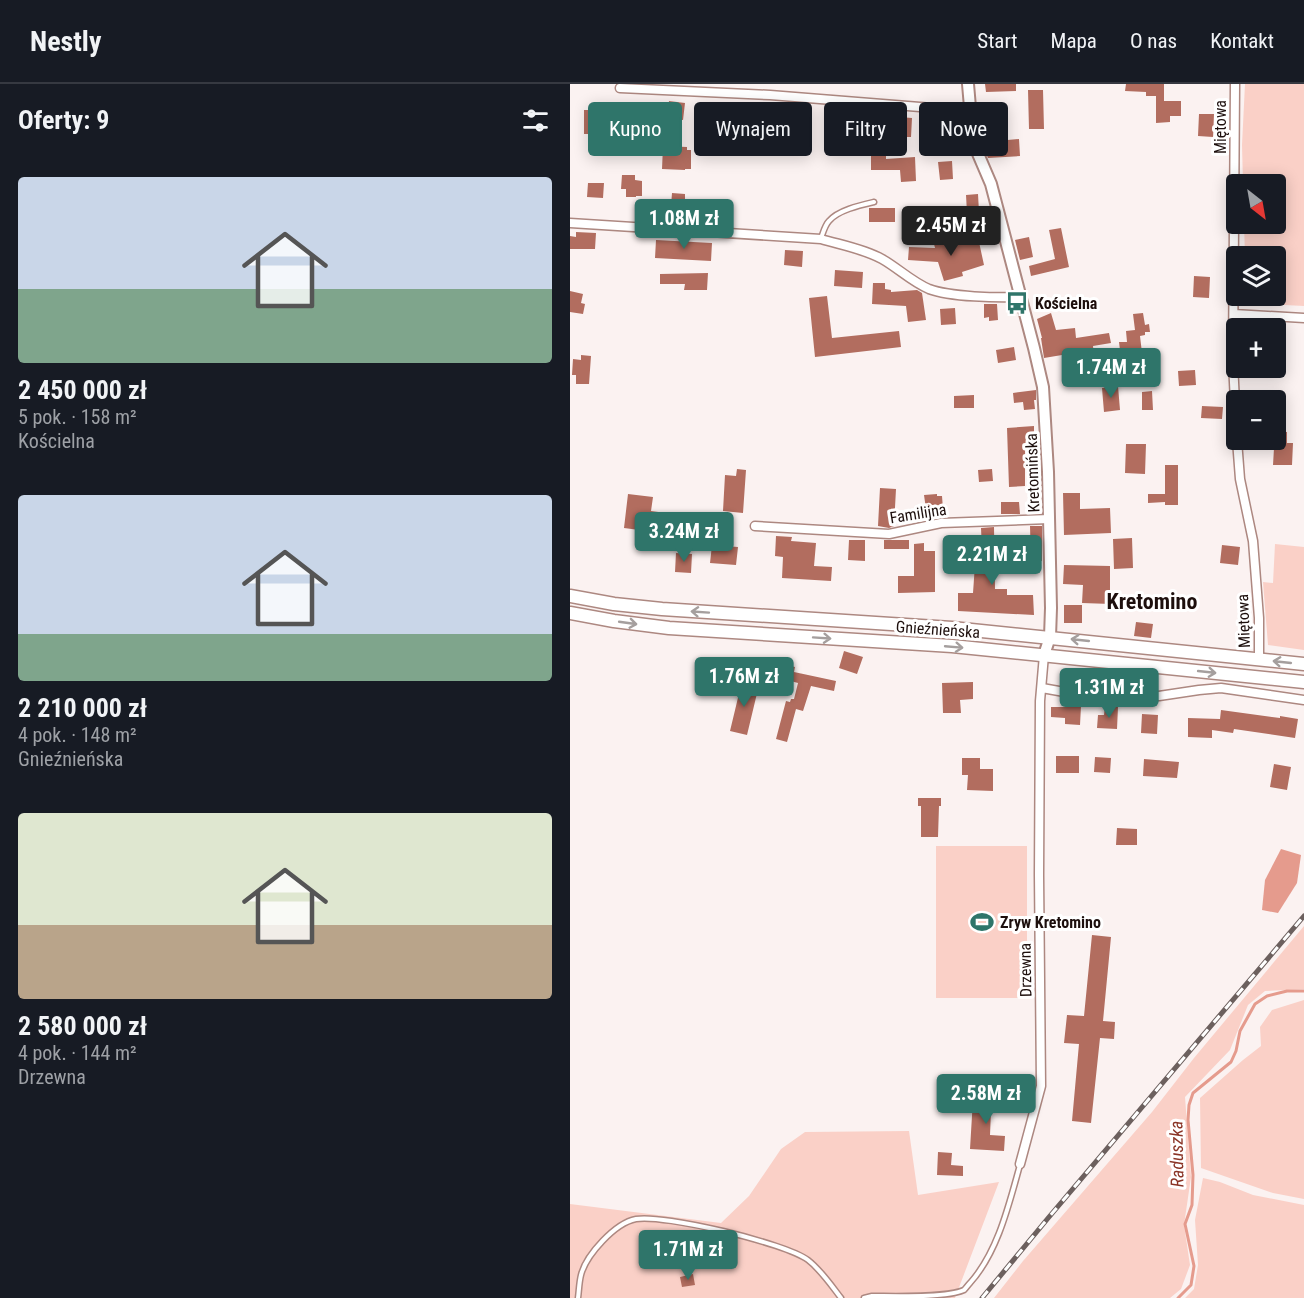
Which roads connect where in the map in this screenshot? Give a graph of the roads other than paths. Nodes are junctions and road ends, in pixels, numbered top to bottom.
1 (968, 84) edge
2 (1235, 84) edge
3 (620, 88) dead end
4 (969, 102) edge
5 (919, 107) edge
6 (979, 156) edge
7 (874, 202) dead end
8 (570, 223) edge
9 (821, 239) junction
10 (1021, 297) junction
11 (1234, 314) junction
12 (1304, 318) edge
13 (1234, 390) edge
14 (1238, 450) edge
15 (1049, 519) junction
16 (755, 526) dead end
17 (570, 596) edge
18 (570, 613) edge
19 (1050, 637) junction
20 (1044, 655) junction
21 (1259, 659) junction
22 (1304, 664) edge
23 (1304, 682) edge
24 (1042, 688) junction
25 (1304, 700) edge
26 (1020, 1164) joint
27 (578, 1298) edge
28 (841, 1298) edge
29 (864, 1298) edge

1 - 4 street, Kretomińska
2 - 11 street, Miętowa
3 - 5 street
6 - 10 street, Kretomińska
7 - 9 lane
8 - 9 street
9 - 10 street
10 - 15 street, Kretomińska
11 - 12 street
11 - 13 street, Miętowa
14 - 21 street, Miętowa
15 - 16 street, Familijna
15 - 19 street, Kretomińska
19 -> 17 main road, Gnieźnieńska
18 -> 20 main road, Gnieźnieńska
19 - 20 street, Kretomińska
21 -> 19 main road, Gnieźnieńska
20 -> 23 main road, Gnieźnieńska
20 - 24 street, Drzewna
22 -> 21 main road, Gnieźnieńska
24 - 25 street
24 - 26 street, Drzewna
26 - 29 lane, Drzewna
27 - 28 lane

